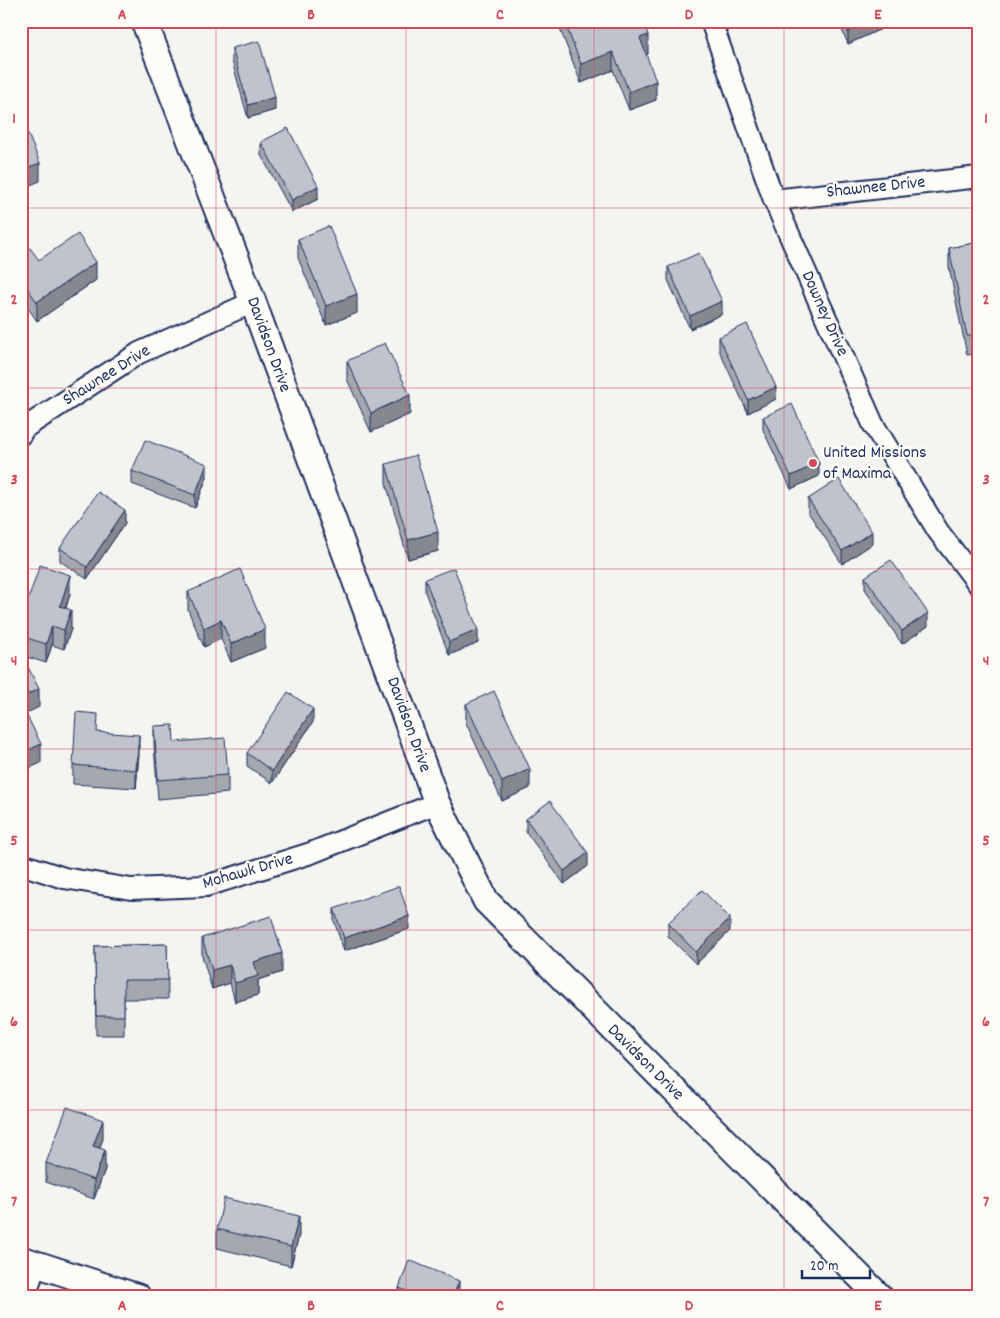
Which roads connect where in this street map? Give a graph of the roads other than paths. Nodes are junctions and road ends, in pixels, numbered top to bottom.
1 (144, 21) edge
2 (711, 21) edge
3 (979, 177) edge
4 (774, 200) junction
5 (253, 302) junction
6 (21, 434) edge
7 (979, 585) edge
8 (437, 803) junction
9 (21, 864) edge
10 (29, 1261) edge
11 (26, 1297) edge
12 (138, 1297) edge
13 (880, 1297) edge

1 - 5 street, Davidson Drive
2 - 4 street, Downey Drive
3 - 4 street, Shawnee Drive
4 - 7 street, Downey Drive
5 - 6 street, Shawnee Drive
5 - 8 street, Davidson Drive
8 - 9 street, Mohawk Drive
8 - 13 street, Davidson Drive
10 - 11 street
10 - 12 street

